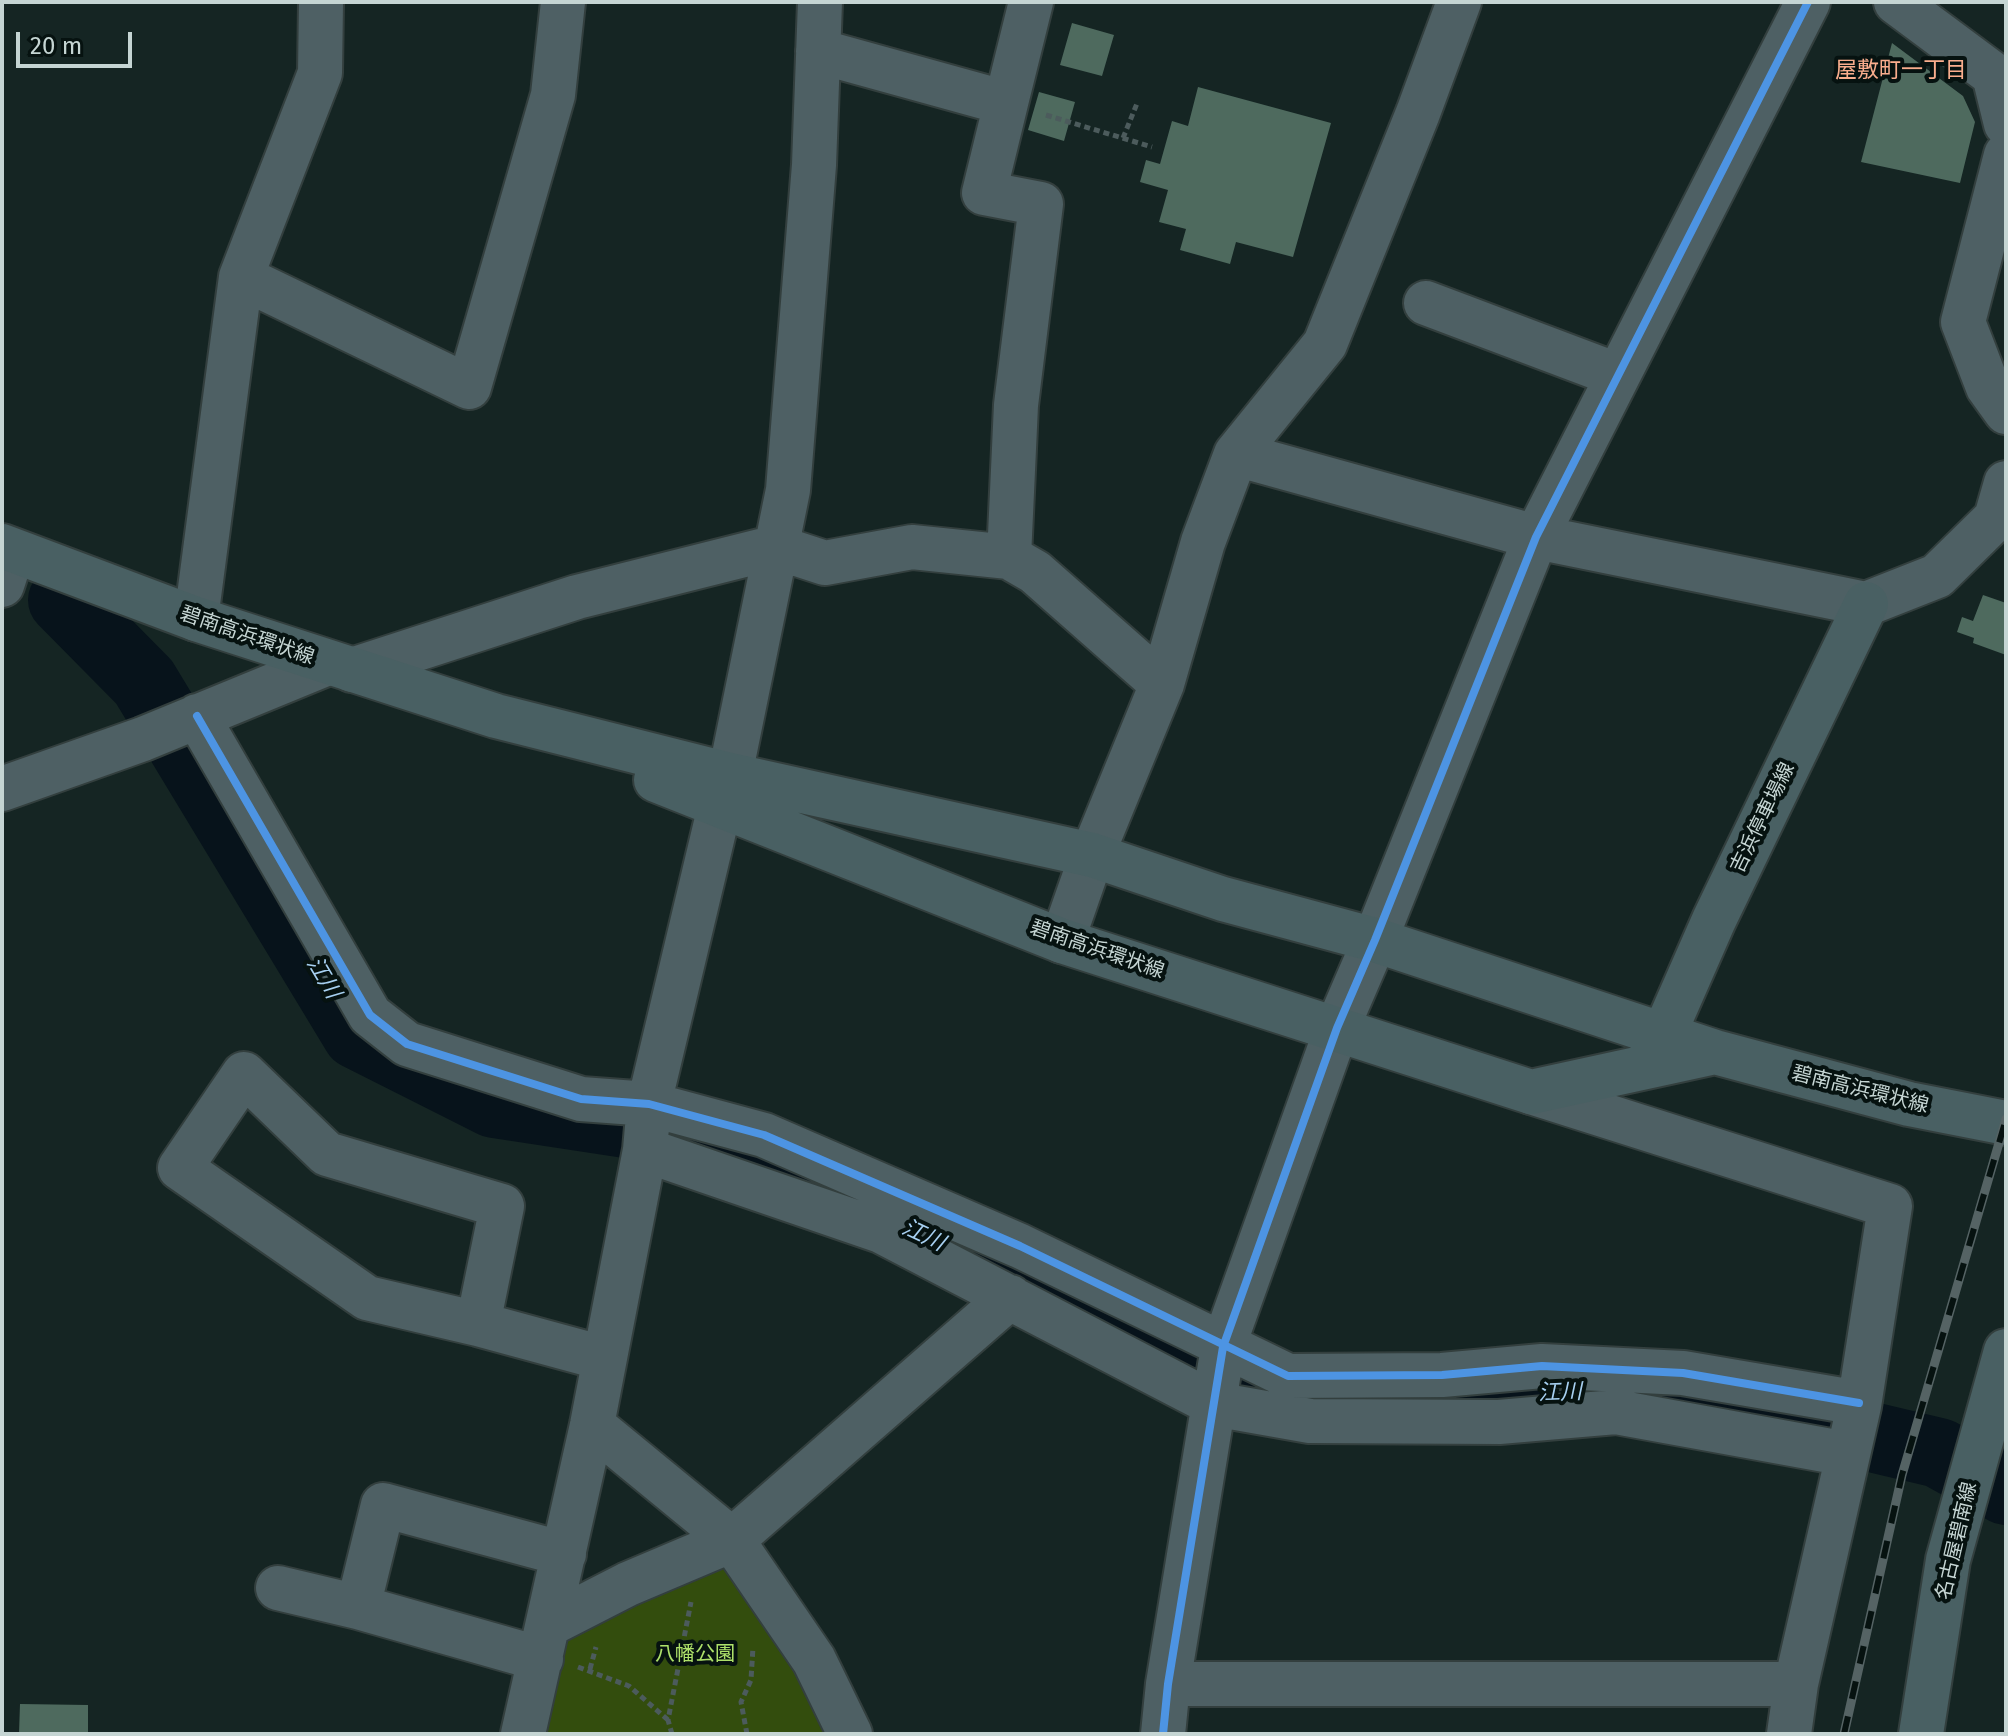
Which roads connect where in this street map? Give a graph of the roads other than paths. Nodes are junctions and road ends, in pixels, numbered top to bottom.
1 (321, 2) edge
2 (563, 2) edge
3 (820, 2) edge
4 (1031, 2) edge
5 (1459, 2) edge
6 (1808, 2) edge
7 (1896, 2) edge
8 (818, 51) junction
9 (2000, 79) edge
10 (1006, 103) junction
11 (2006, 124) edge
12 (2006, 155) edge
13 (241, 277) junction
14 (1426, 303) dead end
15 (1617, 375) junction
16 (2006, 412) edge
17 (1236, 454) junction
18 (2006, 483) edge
19 (1536, 537) junction
20 (776, 547) junction
21 (1009, 557) junction
22 (6, 561) edge
23 (1866, 604) junction
24 (196, 619) junction
25 (340, 666) junction
26 (1162, 684) junction
27 (196, 716) junction
28 (2, 789) edge
29 (725, 790) junction
30 (1092, 855) junction
31 (1375, 940) junction
32 (1062, 941) junction
33 (1337, 1028) junction
34 (1664, 1034) junction
35 (1715, 1052) junction
36 (1531, 1092) junction
37 (2006, 1123) edge
38 (647, 1127) junction
39 (1010, 1297) junction
40 (478, 1324) junction
41 (1224, 1346) junction
42 (603, 1358) junction
43 (2003, 1369) edge
44 (1214, 1403) junction
45 (1859, 1405) junction
46 (592, 1425) junction
47 (1848, 1453) junction
48 (716, 1547) junction
49 (564, 1554) junction
50 (278, 1588) dead end
51 (358, 1607) junction
52 (544, 1642) junction
53 (1168, 1684) junction
54 (1796, 1684) junction
55 (523, 1734) edge
56 (850, 1734) edge
57 (1163, 1734) edge
58 (1789, 1734) edge
59 (1921, 1734) edge

1 - 13 street
2 - 13 street
3 - 8 street
4 - 10 street
5 - 17 street
6 - 15 street
7 - 9 street
8 - 10 street
8 - 20 street
9 - 11 street
10 - 21 street
12 - 16 street
13 - 24 street
14 - 15 street
15 - 19 street
17 - 19 street
17 - 26 street
18 - 23 street
19 - 23 street
19 - 31 street
20 - 21 street
20 - 25 street
20 - 29 street
21 - 26 street
22 - 24 main road, 碧南高浜環状線
23 - 34 main road, 吉浜停車場線
24 - 25 main road, 碧南高浜環状線
25 - 27 street
25 - 29 main road, 碧南高浜環状線
26 - 30 street
27 - 28 street
27 - 38 street
29 - 30 main road, 碧南高浜環状線
29 - 32 main road, 碧南高浜環状線
29 - 38 street
30 - 31 main road, 碧南高浜環状線
30 - 32 street
31 - 33 street
31 - 34 main road, 碧南高浜環状線
32 - 33 main road, 碧南高浜環状線
33 - 36 main road, 碧南高浜環状線
33 - 41 street
34 - 35 main road, 碧南高浜環状線
35 - 36 main road, 碧南高浜環状線
35 - 37 main road, 碧南高浜環状線
36 - 45 street
38 - 39 street
38 - 41 street
38 - 42 street
39 - 44 street
39 - 48 street
40 - 40 street
40 - 42 street
41 - 44 street
41 - 45 street
42 - 46 street
43 - 59 main road, 名古屋碧南線
44 - 47 street
44 - 53 street
45 - 47 street
46 - 48 street
46 - 49 street
47 - 54 street
48 - 52 street
48 - 56 street
49 - 51 street
49 - 52 street
50 - 51 street
51 - 52 street
52 - 55 street
53 - 54 street
53 - 57 street
54 - 58 street

